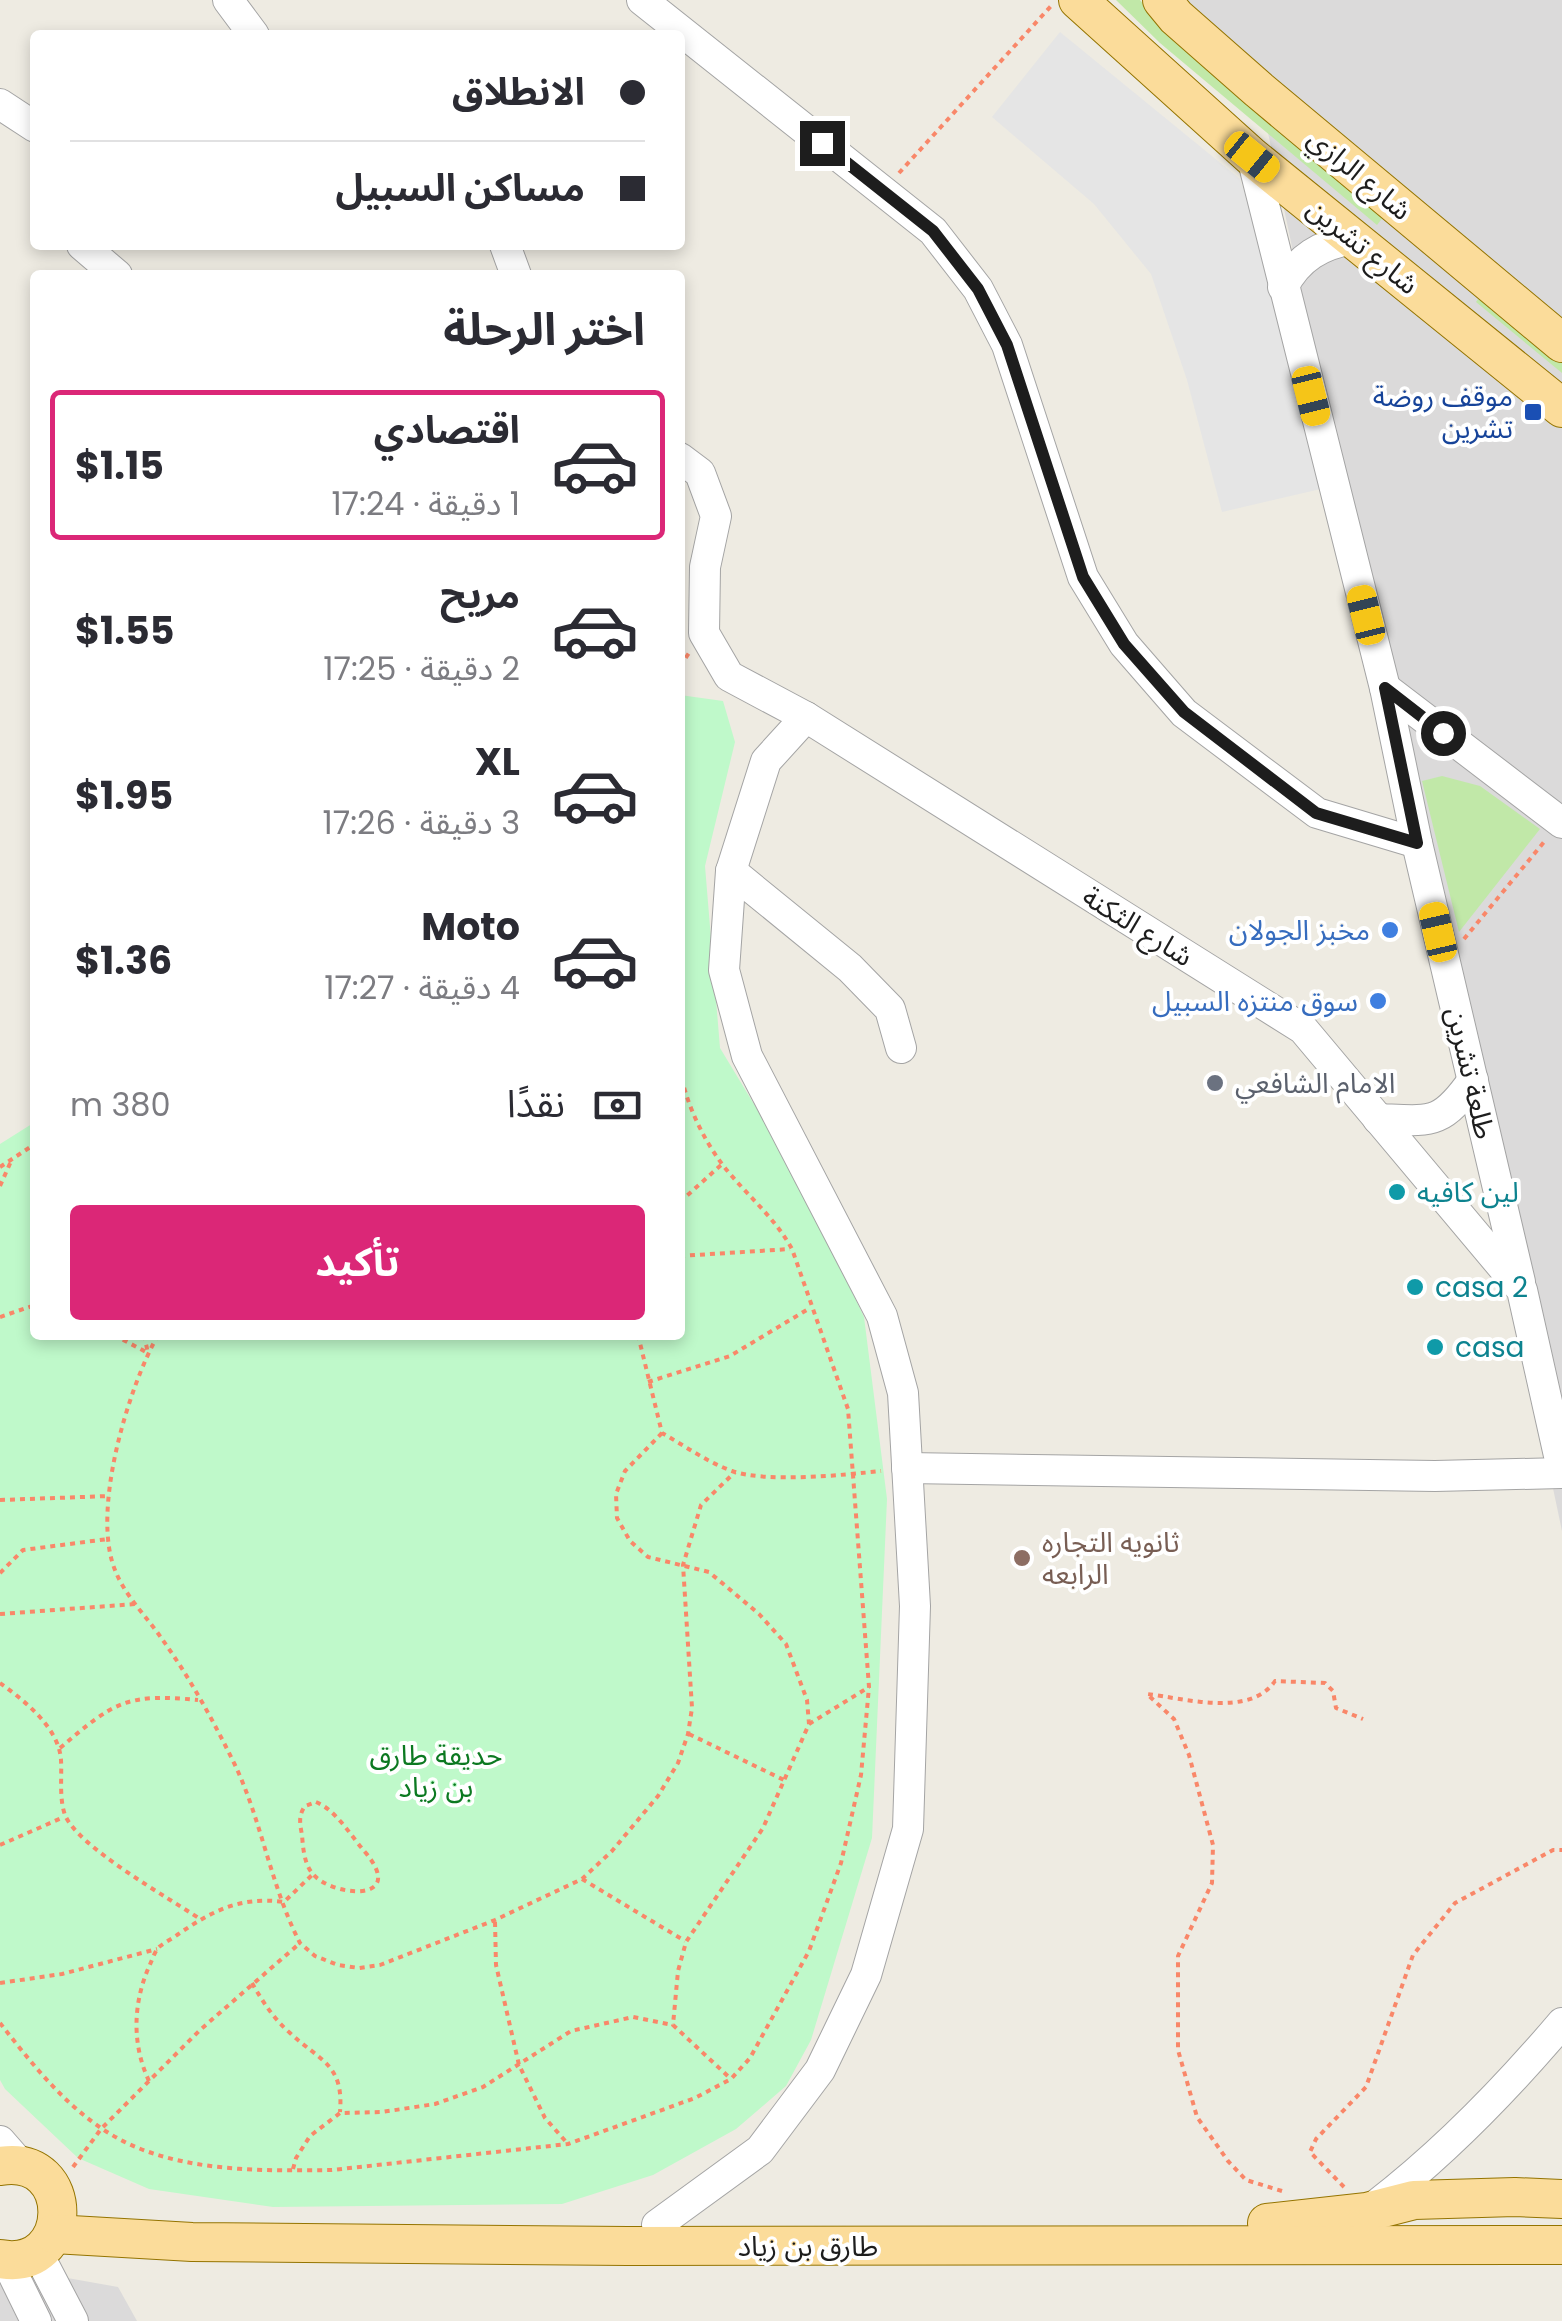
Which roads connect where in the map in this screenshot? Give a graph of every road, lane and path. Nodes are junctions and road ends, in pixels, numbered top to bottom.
1 (228, 0) edge
2 (642, 0) edge
3 (1057, 0) edge
4 (1078, 0) edge
5 (1162, 0) edge
6 (250, 30) edge
7 (680, 30) edge
8 (685, 34) edge
9 (0, 104) edge
10 (30, 124) edge
11 (1252, 157) junction
12 (882, 191) junction
13 (1354, 238) junction
14 (88, 250) edge
15 (1469, 265) junction
16 (111, 270) edge
17 (1283, 287) junction
18 (1435, 304) junction
19 (1562, 344) edge
20 (1562, 408) edge
21 (685, 462) edge
22 (692, 581) edge
23 (692, 640) edge
24 (1385, 688) junction
25 (806, 717) junction
26 (1561, 823) edge
27 (1417, 843) junction
28 (731, 872) junction
29 (1445, 962) junction
30 (901, 1048) dead end
31 (1473, 1080) junction
32 (685, 1084) edge
33 (1378, 1118) junction
34 (30, 1147) edge
35 (12, 1160) junction
36 (722, 1164) junction
37 (0, 1167) edge
38 (0, 1186) edge
39 (685, 1197) edge
40 (792, 1249) junction
41 (685, 1256) edge
42 (1522, 1290) junction
43 (30, 1307) edge
44 (810, 1308) junction
45 (0, 1317) edge
46 (123, 1340) edge
47 (145, 1340) edge
48 (155, 1340) edge
49 (639, 1340) edge
50 (148, 1353) junction
51 (648, 1382) junction
52 (662, 1433) junction
53 (907, 1468) junction
54 (1562, 1471) edge
55 (735, 1472) junction
56 (855, 1474) junction
57 (110, 1496) junction
58 (0, 1500) edge
59 (108, 1539) junction
60 (683, 1566) junction
61 (0, 1573) edge
62 (136, 1604) junction
63 (0, 1614) edge
64 (0, 1683) edge
65 (869, 1687) junction
66 (200, 1700) junction
67 (1363, 1719) dead end
68 (809, 1724) junction
69 (688, 1734) junction
70 (60, 1748) junction
71 (784, 1780) junction
72 (66, 1816) junction
73 (0, 1845) edge
74 (1562, 1850) edge
75 (312, 1874) junction
76 (582, 1880) junction
77 (284, 1902) junction
78 (200, 1919) junction
79 (495, 1920) junction
80 (686, 1942) junction
81 (300, 1944) junction
82 (157, 1949) junction
83 (0, 1982) edge
84 (252, 1982) junction
85 (0, 2023) edge
86 (1562, 2023) edge
87 (673, 2025) junction
88 (519, 2065) junction
89 (731, 2078) junction
90 (149, 2081) junction
91 (340, 2114) junction
92 (101, 2128) junction
93 (568, 2144) junction
94 (7, 2157) edge
95 (293, 2170) junction
96 (1413, 2189) junction
97 (1284, 2192) dead end
98 (1562, 2199) edge
99 (1368, 2212) junction
100 (657, 2225) junction
101 (35, 2235) edge
102 (1562, 2245) edge
103 (1412, 2246) junction
104 (36, 2321) edge
105 (73, 2321) edge

1 - 6 street
2 - 7 street
3 - 12 path
4 - 11 main road, شارع تشرين
5 - 15 main road, شارع الرازي
8 - 12 street
9 - 10 street
11 - 13 main road, شارع تشرين
11 - 17 street, طلعة تشرين
12 - 27 street
13 - 17 street
13 - 18 main road, شارع تشرين
14 - 16 street
15 - 18 main road
15 - 19 main road, شارع الرازي
17 - 24 street, طلعة تشرين
18 - 20 main road, شارع تشرين
21 - 22 street, شارع الثكنة
22 - 23 street, شارع الثكنة
23 - 25 street, شارع الثكنة
24 - 26 street
24 - 27 street, طلعة تشرين
25 - 28 street
25 - 33 street, شارع الثكنة
26 - 29 path
27 - 29 street, طلعة تشرين
28 - 30 street
28 - 53 street
29 - 31 street, طلعة تشرين
31 - 33 street
31 - 42 street, طلعة تشرين
32 - 36 path
33 - 42 street, شارع الثكنة
34 - 35 path
35 - 37 path
35 - 38 path
36 - 39 path
36 - 40 path
40 - 41 path
40 - 44 path
42 - 54 street, شارع الثكنة
43 - 45 path
44 - 51 path
44 - 56 path
46 - 50 path
47 - 50 path
48 - 50 path
49 - 51 path
50 - 57 path
51 - 52 path
52 - 55 path
52 - 60 path
53 - 54 street
53 - 56 path
53 - 100 street
55 - 56 path
55 - 60 path
56 - 65 path
57 - 58 path
57 - 59 path
59 - 61 path
59 - 62 path
60 - 68 path
60 - 69 path
62 - 63 path
62 - 66 path
64 - 70 path
65 - 68 path
65 - 89 path
66 - 70 path
66 - 77 path
67 - 97 path
68 - 71 path
69 - 71 path
69 - 76 path
70 - 72 path
71 - 80 path
72 - 73 path
72 - 78 path
74 - 99 path
75 - 75 path
75 - 77 path
76 - 79 path
76 - 80 path
77 - 78 path
77 - 81 path
78 - 82 path
79 - 81 path
79 - 88 path
80 - 87 path
81 - 84 path
82 - 83 path
82 - 90 path
84 - 90 path
84 - 91 path
85 - 92 path
86 - 96 street
87 - 88 path
87 - 89 path
88 - 91 path
88 - 93 path
89 - 93 path
90 - 92 path
91 - 95 path
92 - 95 path
92 - 101 path
93 - 95 path
94 - 101 main road
96 - 98 main road
96 - 99 main road
96 - 103 street
99 - 100 main road
100 - 101 main road
101 - 103 main road, طارق بن زياد
101 - 104 street
101 - 105 street
102 - 103 main road, طارق بن زياد

